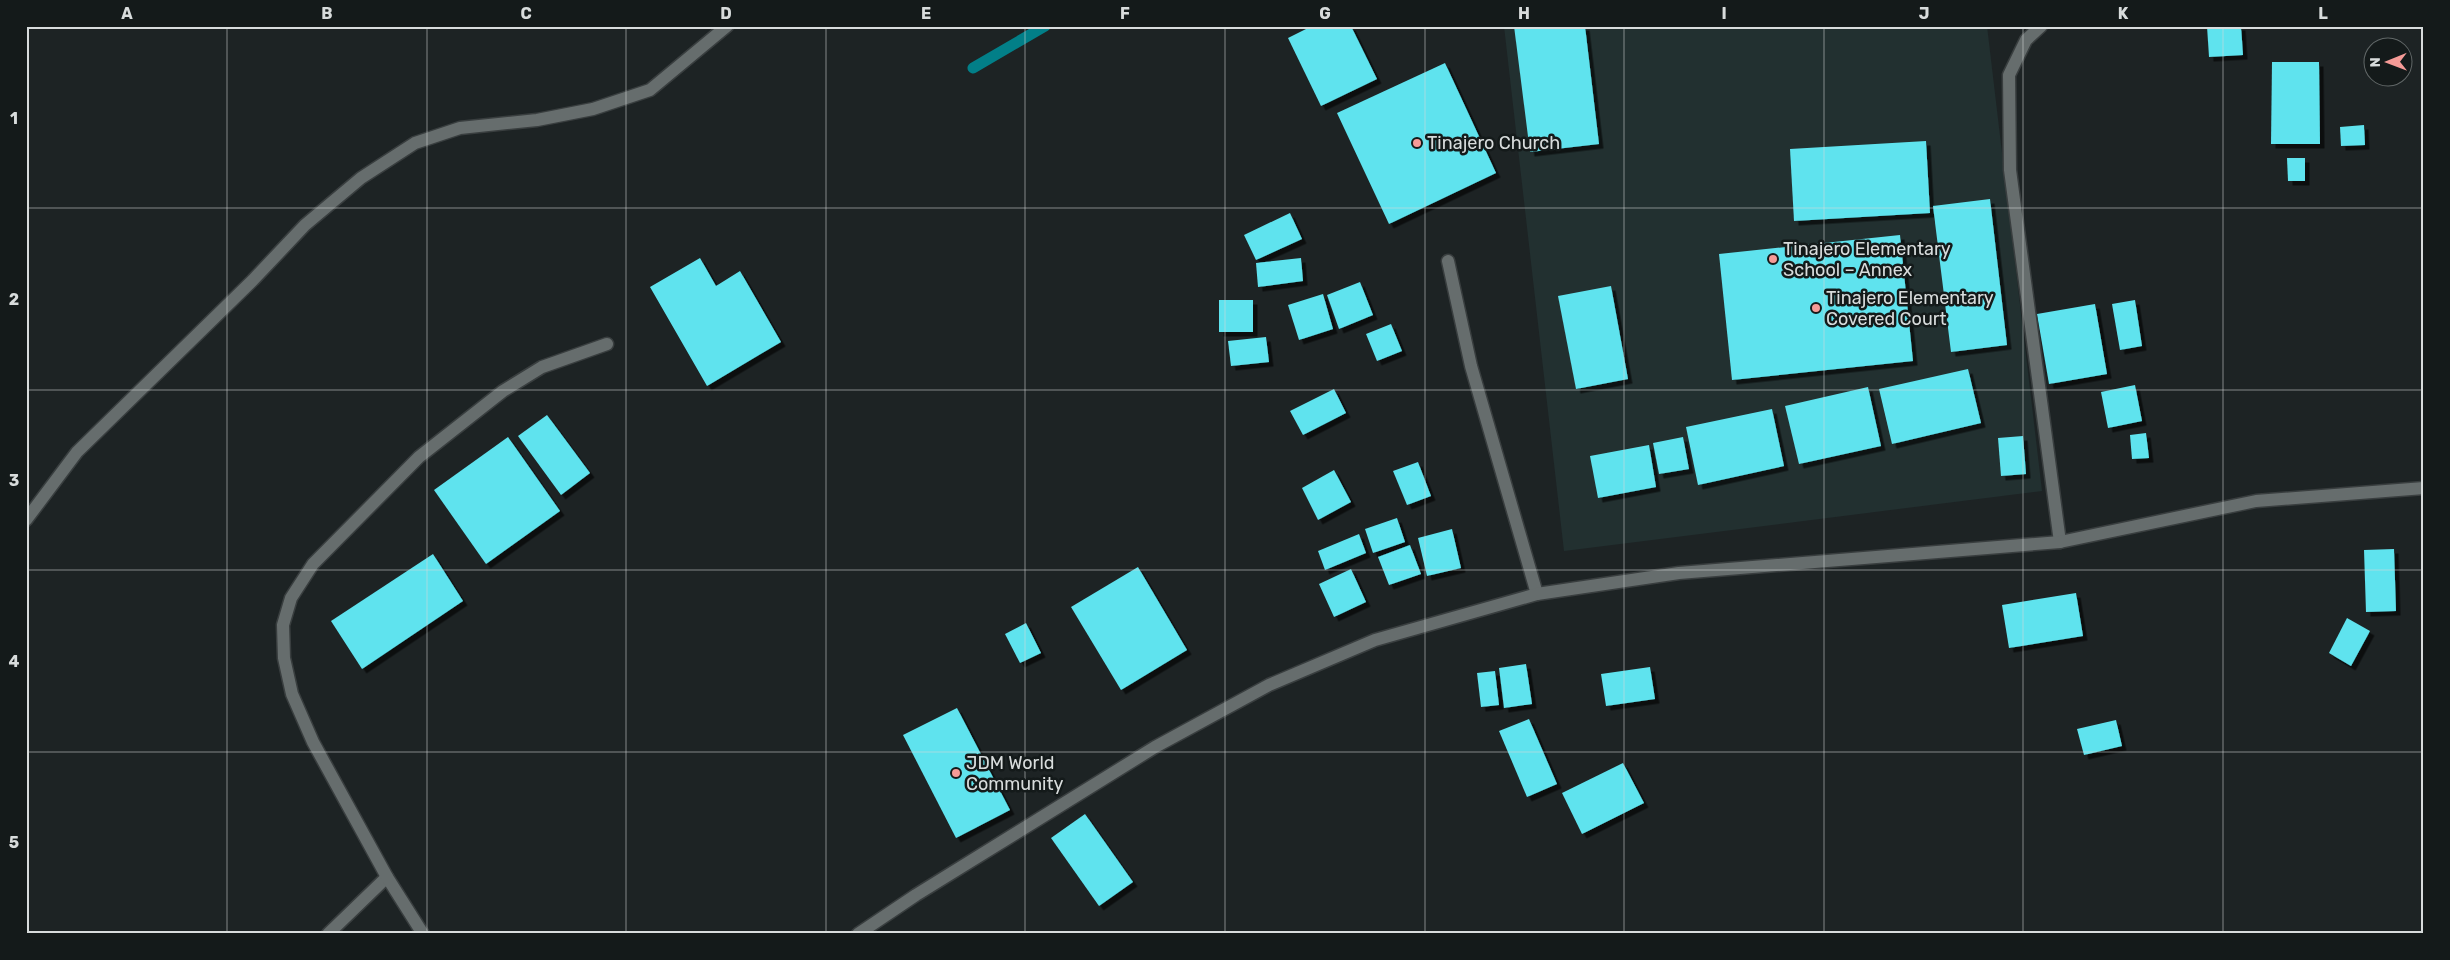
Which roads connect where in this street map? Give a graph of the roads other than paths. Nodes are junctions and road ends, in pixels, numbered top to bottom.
1 (727, 26) edge
2 (2041, 26) edge
3 (1448, 261) dead end
4 (607, 344) dead end
5 (2424, 488) edge
6 (26, 520) edge
7 (2060, 542) junction
8 (1537, 594) junction
9 (387, 877) junction
10 (328, 934) edge
11 (423, 934) edge
12 (858, 934) edge

1 - 6 street
2 - 7 street
3 - 8 street
4 - 9 street
5 - 7 street
7 - 8 street
8 - 12 street
9 - 10 street
9 - 11 street

